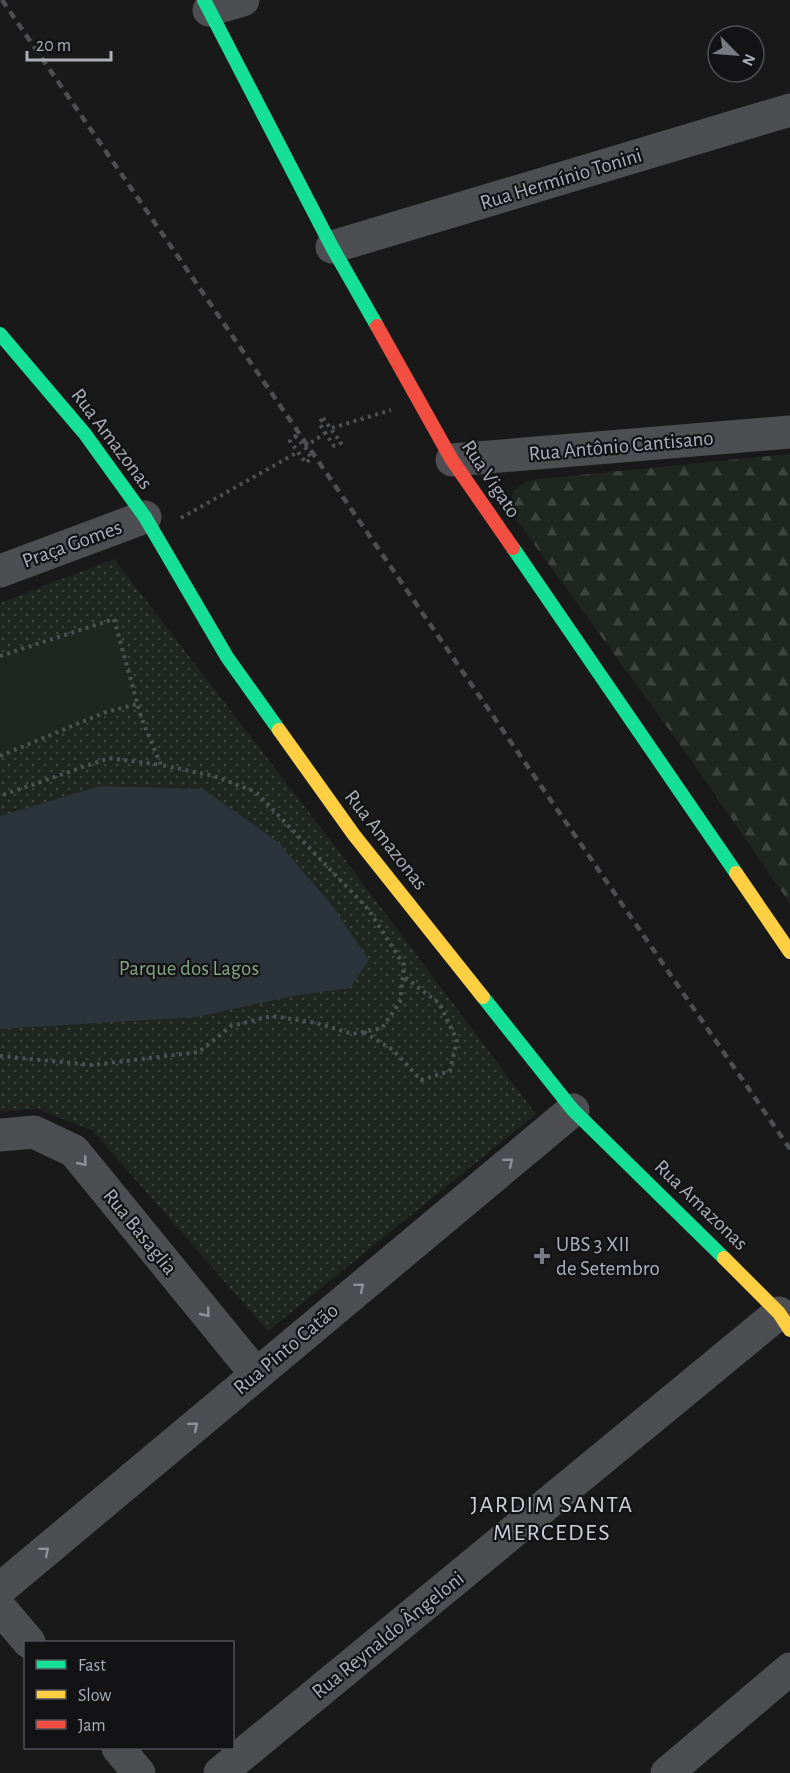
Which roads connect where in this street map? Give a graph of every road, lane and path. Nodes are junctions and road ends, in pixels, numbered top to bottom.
1 (243, 0) edge
2 (207, 5) edge
3 (790, 110) edge
4 (332, 247) junction
5 (0, 334) edge
6 (418, 402) junction
7 (332, 428) junction
8 (790, 432) edge
9 (325, 433) junction
10 (305, 447) junction
11 (298, 452) junction
12 (452, 460) junction
13 (149, 525) junction
14 (0, 571) edge
15 (0, 656) edge
16 (137, 704) junction
17 (0, 756) edge
18 (161, 765) junction
19 (0, 796) edge
20 (790, 952) edge
21 (403, 976) junction
22 (364, 1032) junction
23 (0, 1056) edge
24 (573, 1110) junction
25 (0, 1134) edge
26 (785, 1322) edge
27 (256, 1374) junction
28 (0, 1589) edge
29 (0, 1608) edge
30 (28, 1641) edge
31 (790, 1669) edge
32 (119, 1749) edge
33 (139, 1773) edge
34 (219, 1773) edge
35 (667, 1773) edge

1 - 2 street
2 - 4 street, Rua Vigato
3 - 4 street, Rua Hermínio Tonini
4 - 6 street, Rua Vigato
5 - 13 street, Rua Amazonas
6 - 7 path
6 - 12 street, Rua Vigato
7 - 9 path
7 - 9 path
8 - 12 street, Rua Antônio Cantisano
9 - 10 path
10 - 11 path
10 - 11 path
11 - 13 path
12 - 20 street, Rua Vigato
13 - 14 street, Praça Gomes
13 - 24 street, Rua Amazonas
15 - 16 path
16 - 17 path
16 - 18 path
18 - 19 path
18 - 21 path
21 - 22 path
21 - 22 path
22 - 23 path
24 - 26 street, Rua Amazonas
27 -> 24 street, Rua Pinto Catão
25 -> 27 street, Rua Basaglia
26 - 34 street, Rua Reynaldo Ângeloni
28 -> 27 street, Rua Pinto Catão
29 - 30 street
31 - 35 street
32 - 33 street

